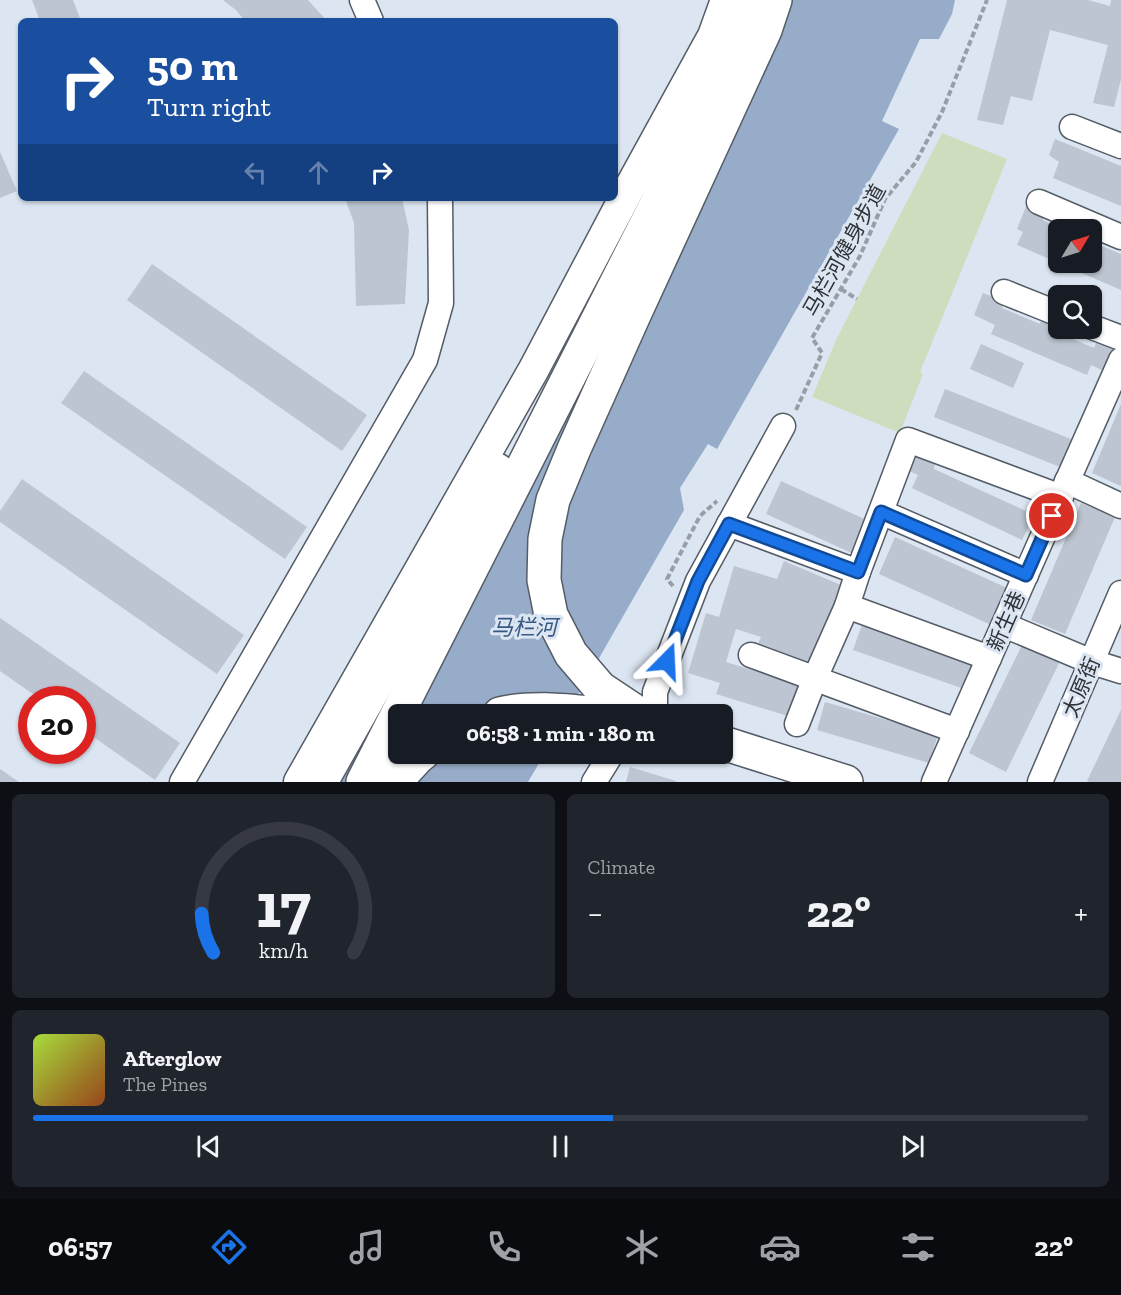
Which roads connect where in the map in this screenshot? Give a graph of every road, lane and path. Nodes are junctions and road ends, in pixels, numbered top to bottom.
1 (362, 0) edge
2 (726, 0) edge
3 (749, 0) edge
4 (775, 0) edge
5 (987, 0) edge
6 (370, 18) edge
7 (1072, 127) dead end
8 (1121, 146) edge
9 (440, 201) edge
10 (1039, 202) dead end
11 (654, 209) junction
12 (1121, 237) edge
13 (841, 290) junction
14 (1004, 292) dead end
15 (857, 299) dead end
16 (1048, 310) edge
17 (1102, 331) edge
18 (1121, 338) edge
19 (1121, 360) edge
20 (785, 419) joint
21 (1064, 489) junction
22 (720, 499) dead end
23 (1121, 506) edge
24 (881, 512) junction
25 (729, 524) junction
26 (858, 572) junction
27 (1026, 575) junction
28 (1121, 593) edge
29 (680, 594) dead end
30 (847, 606) junction
31 (1004, 624) junction
32 (751, 655) dead end
33 (989, 658) junction
34 (1092, 662) junction
35 (1121, 671) edge
36 (814, 678) junction
37 (624, 704) edge
38 (656, 704) edge
39 (797, 724) dead end
40 (957, 731) junction
41 (733, 746) edge
42 (411, 764) edge
43 (605, 764) edge
44 (182, 782) edge
45 (299, 782) edge
46 (321, 782) edge
47 (363, 782) edge
48 (394, 782) edge
49 (594, 782) edge
50 (846, 782) edge
51 (934, 782) edge
52 (1040, 782) edge

1 - 6 street
2 - 45 main road
3 - 11 highway
4 - 37 highway
5 - 13 path, 马栏河健身步道
7 - 8 street
9 - 44 street
10 - 12 street
11 - 46 highway
11 - 47 highway
13 - 15 path
13 - 20 path, 马栏河健身步道
14 - 16 street
17 - 18 street
19 - 21 street, 新生巷
20 - 25 street
21 - 23 street
21 - 24 street
21 - 27 street, 新生巷
22 - 29 path
24 - 26 street
24 - 27 street
25 - 26 street
25 - 38 street
26 - 30 street
27 - 31 street, 新生巷
28 - 34 street, 太原街
30 - 33 street
30 - 36 street
31 - 33 street, 新生巷
31 - 34 street
32 - 36 street
33 - 40 street, 新生巷
34 - 35 street
34 - 52 street, 太原街
36 - 39 street
36 - 40 street
40 - 51 street, 新生巷
41 - 50 highway
42 - 48 highway
43 - 49 street

